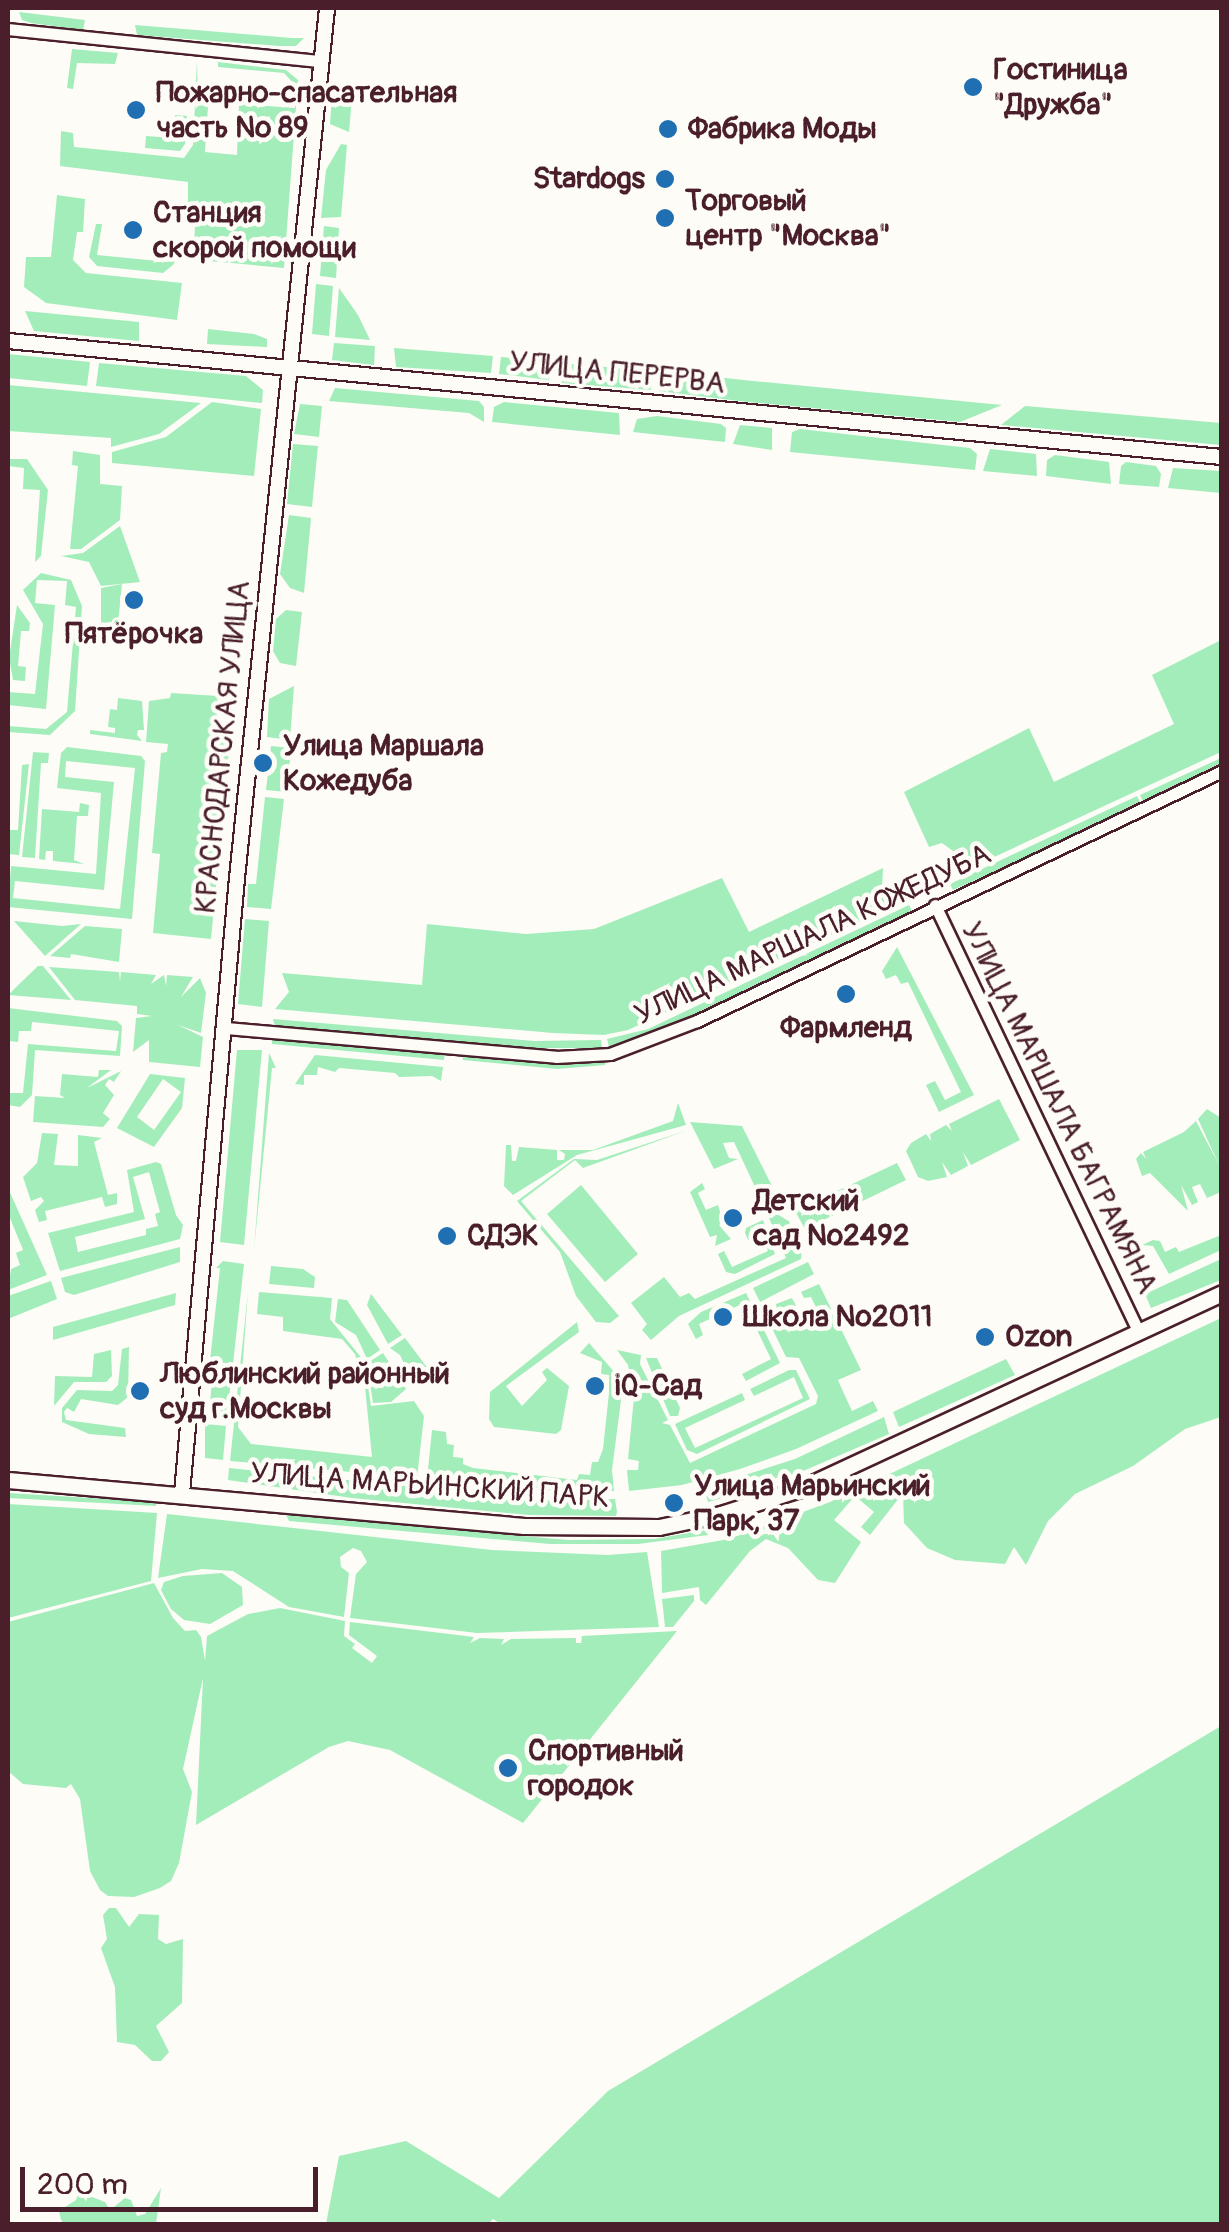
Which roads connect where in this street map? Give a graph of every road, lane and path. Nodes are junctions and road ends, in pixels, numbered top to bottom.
1 (328, 8) edge
2 (8, 29) edge
3 (320, 61) junction
4 (8, 341) edge
5 (290, 368) junction
6 (1222, 457) edge
7 (1222, 771) edge
8 (935, 906) junction
9 (226, 1028) junction
10 (1222, 1293) edge
11 (1138, 1332) junction
12 (8, 1480) edge
13 (182, 1493) junction

1 - 3 street, КРАСНОДАРСКАЯ УЛИЦА
2 - 3 street
3 - 5 street, КРАСНОДАРСКАЯ УЛИЦА
4 - 5 street, УЛИЦА ПЕРЕРВА
5 - 6 street, УЛИЦА ПЕРЕРВА
5 - 9 street, КРАСНОДАРСКАЯ УЛИЦА
7 - 8 street, УЛИЦА МАРШАЛА КОЖЕДУБА
8 - 9 street, УЛИЦА МАРШАЛА КОЖЕДУБА
8 - 11 street, УЛИЦА МАРШАЛА БАГРАМЯНА
9 - 13 street, КРАСНОДАРСКАЯ УЛИЦА
10 - 11 main road, УЛИЦА МАРЬИНСКИЙ ПАРК
11 - 13 main road, УЛИЦА МАРЬИНСКИЙ ПАРК
12 - 13 main road, УЛИЦА МАРЬИНСКИЙ ПАРК

